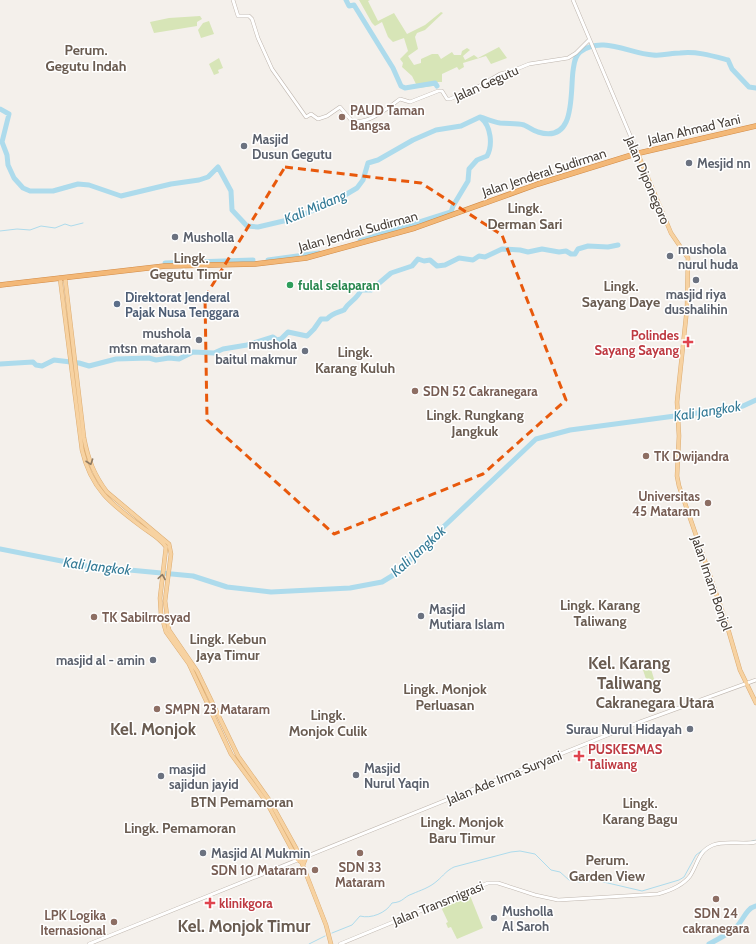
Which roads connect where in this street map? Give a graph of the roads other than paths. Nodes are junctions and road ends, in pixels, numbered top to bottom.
1 (233, 0) edge
2 (573, 0) edge
3 (589, 40) junction
4 (756, 126) edge
5 (756, 129) edge
6 (727, 134) junction
7 (638, 155) junction
8 (434, 221) joint
9 (63, 278) junction
10 (0, 285) edge
11 (74, 368) junction
12 (677, 412) joint
13 (756, 680) edge
14 (746, 683) junction
15 (203, 689) junction
16 (756, 704) edge
17 (756, 842) edge
18 (307, 855) junction
19 (300, 861) junction
20 (89, 944) edge
21 (331, 944) edge
22 (340, 944) edge

1 - 3 street, Jalan Gegutu
2 - 3 street, Jalan Diponegoro
3 - 7 street, Jalan Diponegoro
4 - 6 highway, Jalan Ahmad Yani
5 - 6 highway
6 - 7 highway, Jalan Ahmad Yani
7 - 8 highway, Jalan Jenderal Sudirman
7 - 12 main road, Jalan Diponegoro
8 - 9 highway, Jalan Jendral Sudirman
9 - 10 highway, Jalan Jendral Sudirman
9 - 11 main road
11 -> 15 main road
15 -> 11 main road
12 - 14 main road, Jalan Imam Bonjol
13 - 14 street, Jalan Ade Irma Suryani
14 - 16 main road, Jalan Imam Bonjol
14 - 18 street, Jalan Ade Irma Suryani
15 - 19 main road
17 - 22 street, Jalan Transmigrasi
18 - 19 main road
18 - 19 street, Jalan Ade Irma Suryani
19 - 20 street, Jalan Ade Irma Suryani
19 - 21 main road

